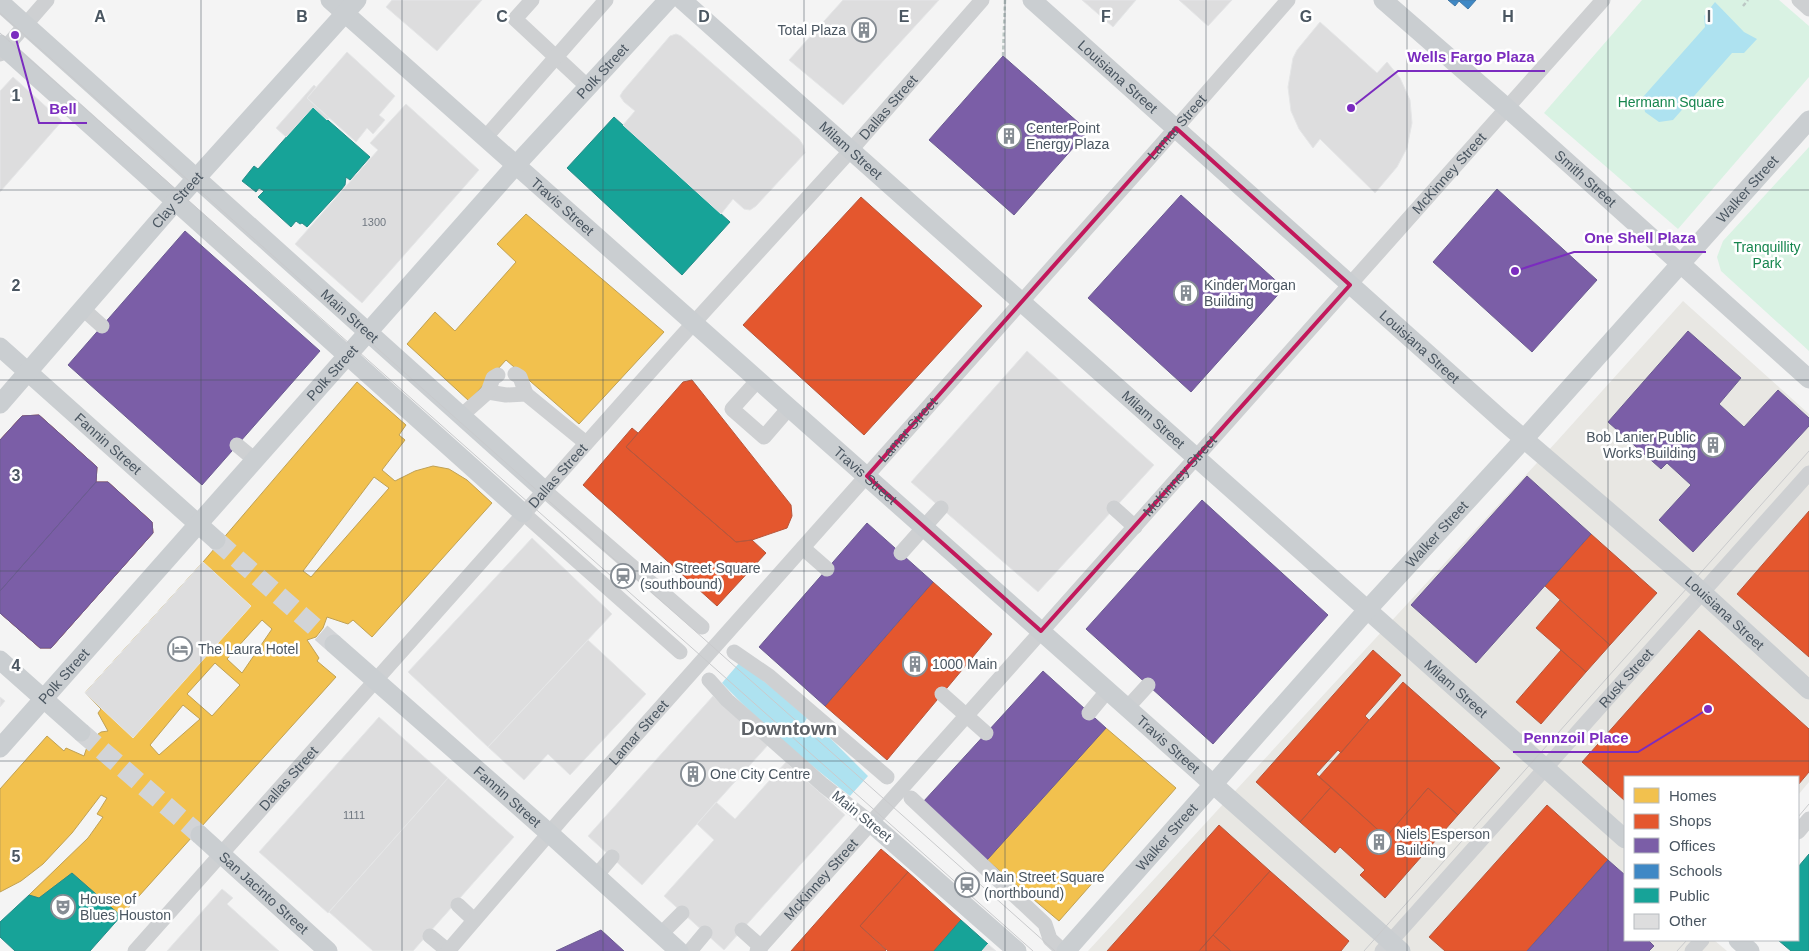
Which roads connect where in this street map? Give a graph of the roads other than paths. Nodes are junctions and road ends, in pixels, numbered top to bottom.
1 (47, 0) edge
2 (330, 0) edge
3 (532, 0) edge
4 (606, 0) edge
5 (668, 0) edge
6 (682, 0) edge
7 (982, 0) edge
8 (1032, 0) edge
9 (1288, 0) edge
10 (1383, 0) edge
11 (1603, 0) edge
12 (1799, 0) edge
13 (0, 2) edge
14 (351, 7) edge
15 (1809, 9) edge
16 (26, 24) junction
17 (2, 49) edge
18 (556, 58) junction
19 (588, 87) junction
20 (1507, 108) junction
21 (1809, 120) edge
22 (1176, 128) junction
23 (485, 138) junction
24 (851, 150) junction
25 (516, 166) junction
26 (197, 177) junction
27 (176, 201) junction
28 (1681, 263) junction
29 (1350, 285) junction
30 (1022, 302) junction
31 (82, 308) junction
32 (693, 322) junction
33 (102, 326) dead end
34 (369, 332) junction
35 (0, 347) edge
36 (347, 357) junction
37 (27, 372) junction
38 (516, 374) dead end
39 (498, 375) dead end
40 (1809, 379) edge
41 (758, 380) junction
42 (488, 392) junction
43 (526, 394) junction
44 (0, 404) edge
45 (789, 408) junction
46 (461, 416) junction
47 (1524, 439) junction
48 (586, 443) junction
49 (237, 445) dead end
50 (1197, 457) junction
51 (255, 460) junction
52 (1809, 473) edge
53 (866, 476) junction
54 (544, 490) junction
55 (941, 508) dead end
56 (1114, 508) dead end
57 (523, 513) junction
58 (199, 524) junction
59 (1135, 527) junction
60 (925, 528) junction
61 (216, 540) tunnel mouth
62 (803, 548) junction
63 (901, 553) dead end
64 (827, 569) dead end
65 (1702, 592) junction
66 (1368, 609) junction
67 (702, 627) dead end
68 (1041, 631) junction
69 (334, 644) tunnel mouth
70 (680, 652) dead end
71 (734, 652) dead end
72 (0, 660) edge
73 (374, 680) junction
74 (709, 680) dead end
75 (1148, 685) dead end
76 (1108, 690) junction
77 (1809, 690) edge
78 (942, 694) dead end
79 (43, 699) junction
80 (1128, 707) junction
81 (1089, 712) dead end
82 (966, 716) junction
83 (81, 732) tunnel mouth
84 (986, 733) dead end
85 (0, 748) edge
86 (1546, 768) junction
87 (886, 777) dead end
88 (1214, 784) junction
89 (911, 798) dead end
90 (1809, 819) edge
91 (871, 822) junction
92 (1799, 831) edge
93 (549, 833) junction
94 (200, 835) tunnel mouth
95 (1624, 838) edge
96 (221, 854) junction
97 (612, 857) dead end
98 (596, 876) junction
99 (458, 906) dead end
100 (682, 912) dead end
101 (474, 920) junction
102 (742, 930) dead end
103 (705, 933) dead end
104 (661, 934) junction
105 (430, 936) dead end
106 (1701, 941) edge
107 (1739, 941) edge
108 (1392, 948) edge
109 (759, 949) edge
110 (135, 951) edge
111 (328, 951) edge
112 (448, 951) edge
113 (679, 951) edge
114 (690, 951) edge
115 (1016, 951) edge
116 (1065, 951) edge
117 (1692, 951) edge
118 (1750, 951) edge

1 - 16 street
2 - 14 main road, Travis Street
3 - 18 street
4 - 18 street
5 - 19 main road, Polk Street
6 - 24 main road, Milam Street
7 - 24 street, Dallas Street
8 - 22 main road, Louisiana Street
9 - 22 street, Lamar Street
10 - 20 main road, Smith Street
11 - 20 street, McKinney Street
12 - 15 street
13 - 16 main road, Main Street
14 - 23 main road, Travis Street
14 - 26 main road, Clay Street
16 - 17 street
16 - 26 main road, Main Street
17 - 27 main road
18 - 19 street
18 - 23 street
19 - 25 main road, Polk Street
20 - 28 main road, Smith Street
20 - 29 street, McKinney Street
21 - 28 main road, Walker Street
22 - 29 main road, Louisiana Street
22 - 30 street, Lamar Street
23 - 25 main road, Travis Street
24 - 30 main road, Milam Street
24 - 32 street, Dallas Street
25 - 32 main road, Travis Street
25 - 34 main road, Polk Street
26 - 27 main road, Clay Street
26 - 34 main road, Main Street
27 - 31 main road, Clay Street
27 - 36 main road
28 - 40 main road, Smith Street
28 - 47 main road, Walker Street
29 - 47 main road, Louisiana Street
29 - 50 street, McKinney Street
30 - 50 main road, Milam Street
30 - 53 street, Lamar Street
31 - 33 street
31 - 37 main road, Clay Street
32 - 41 main road, Travis Street
32 - 48 street, Dallas Street
34 - 36 main road, Polk Street
34 - 46 main road, Main Street
35 - 37 main road, Fannin Street
36 - 51 main road, Polk Street
36 - 57 main road
37 - 44 main road, Clay Street
37 - 58 main road, Fannin Street
38 - 43 street
39 - 42 street
41 - 45 main road, Travis Street
41 - 45 street
42 - 43 street
42 - 46 street
43 - 48 street
45 - 53 main road, Travis Street
46 - 54 main road, Main Street
47 - 65 main road, Louisiana Street
47 - 66 main road, Walker Street
48 - 54 street, Dallas Street
49 - 51 street
50 - 59 street, McKinney Street
50 - 66 main road, Milam Street
51 - 58 main road, Polk Street
52 - 65 street, Rusk Street
53 - 60 main road, Travis Street
53 - 62 street, Lamar Street
54 - 57 street, Dallas Street
54 - 67 street, Main Street
55 - 60 street
56 - 59 street
57 - 70 street
57 - 73 street, Dallas Street
58 - 61 main road, Fannin Street
58 - 79 main road, Polk Street
59 - 68 street, McKinney Street
60 - 63 street
60 - 68 main road, Travis Street
62 - 64 street
62 - 93 street, Lamar Street
65 - 77 main road, Louisiana Street
65 - 86 street, Rusk Street
66 - 86 main road, Milam Street
66 - 88 main road, Walker Street
68 - 76 main road, Travis Street
68 - 82 street, McKinney Street
69 - 73 main road, Fannin Street
71 - 87 street
72 - 79 main road
73 - 93 main road, Fannin Street
73 - 96 street, Dallas Street
74 - 91 street, Main Street
75 - 80 street
76 - 80 main road, Travis Street
76 - 81 street
78 - 82 street
79 - 83 main road
79 - 85 main road, Polk Street
80 - 88 main road, Travis Street
82 - 84 street
82 - 91 street, McKinney Street
86 - 95 main road, Milam Street
86 - 108 street, Rusk Street
88 - 108 main road, Travis Street
88 - 116 main road, Walker Street
89 - 116 street
90 - 92 street
91 - 109 street, McKinney Street
91 - 115 main road, Main Street
93 - 98 main road, Fannin Street
93 - 101 street, Lamar Street
94 - 96 main road, San Jacinto Street
96 - 110 street, Dallas Street
96 - 111 main road, San Jacinto Street
97 - 98 street
98 - 104 main road, Fannin Street
99 - 101 street
100 - 104 street
101 - 112 street, Lamar Street
102 - 109 street
103 - 114 street
104 - 113 main road, Fannin Street
105 - 112 street
106 - 117 street
107 - 118 main road

